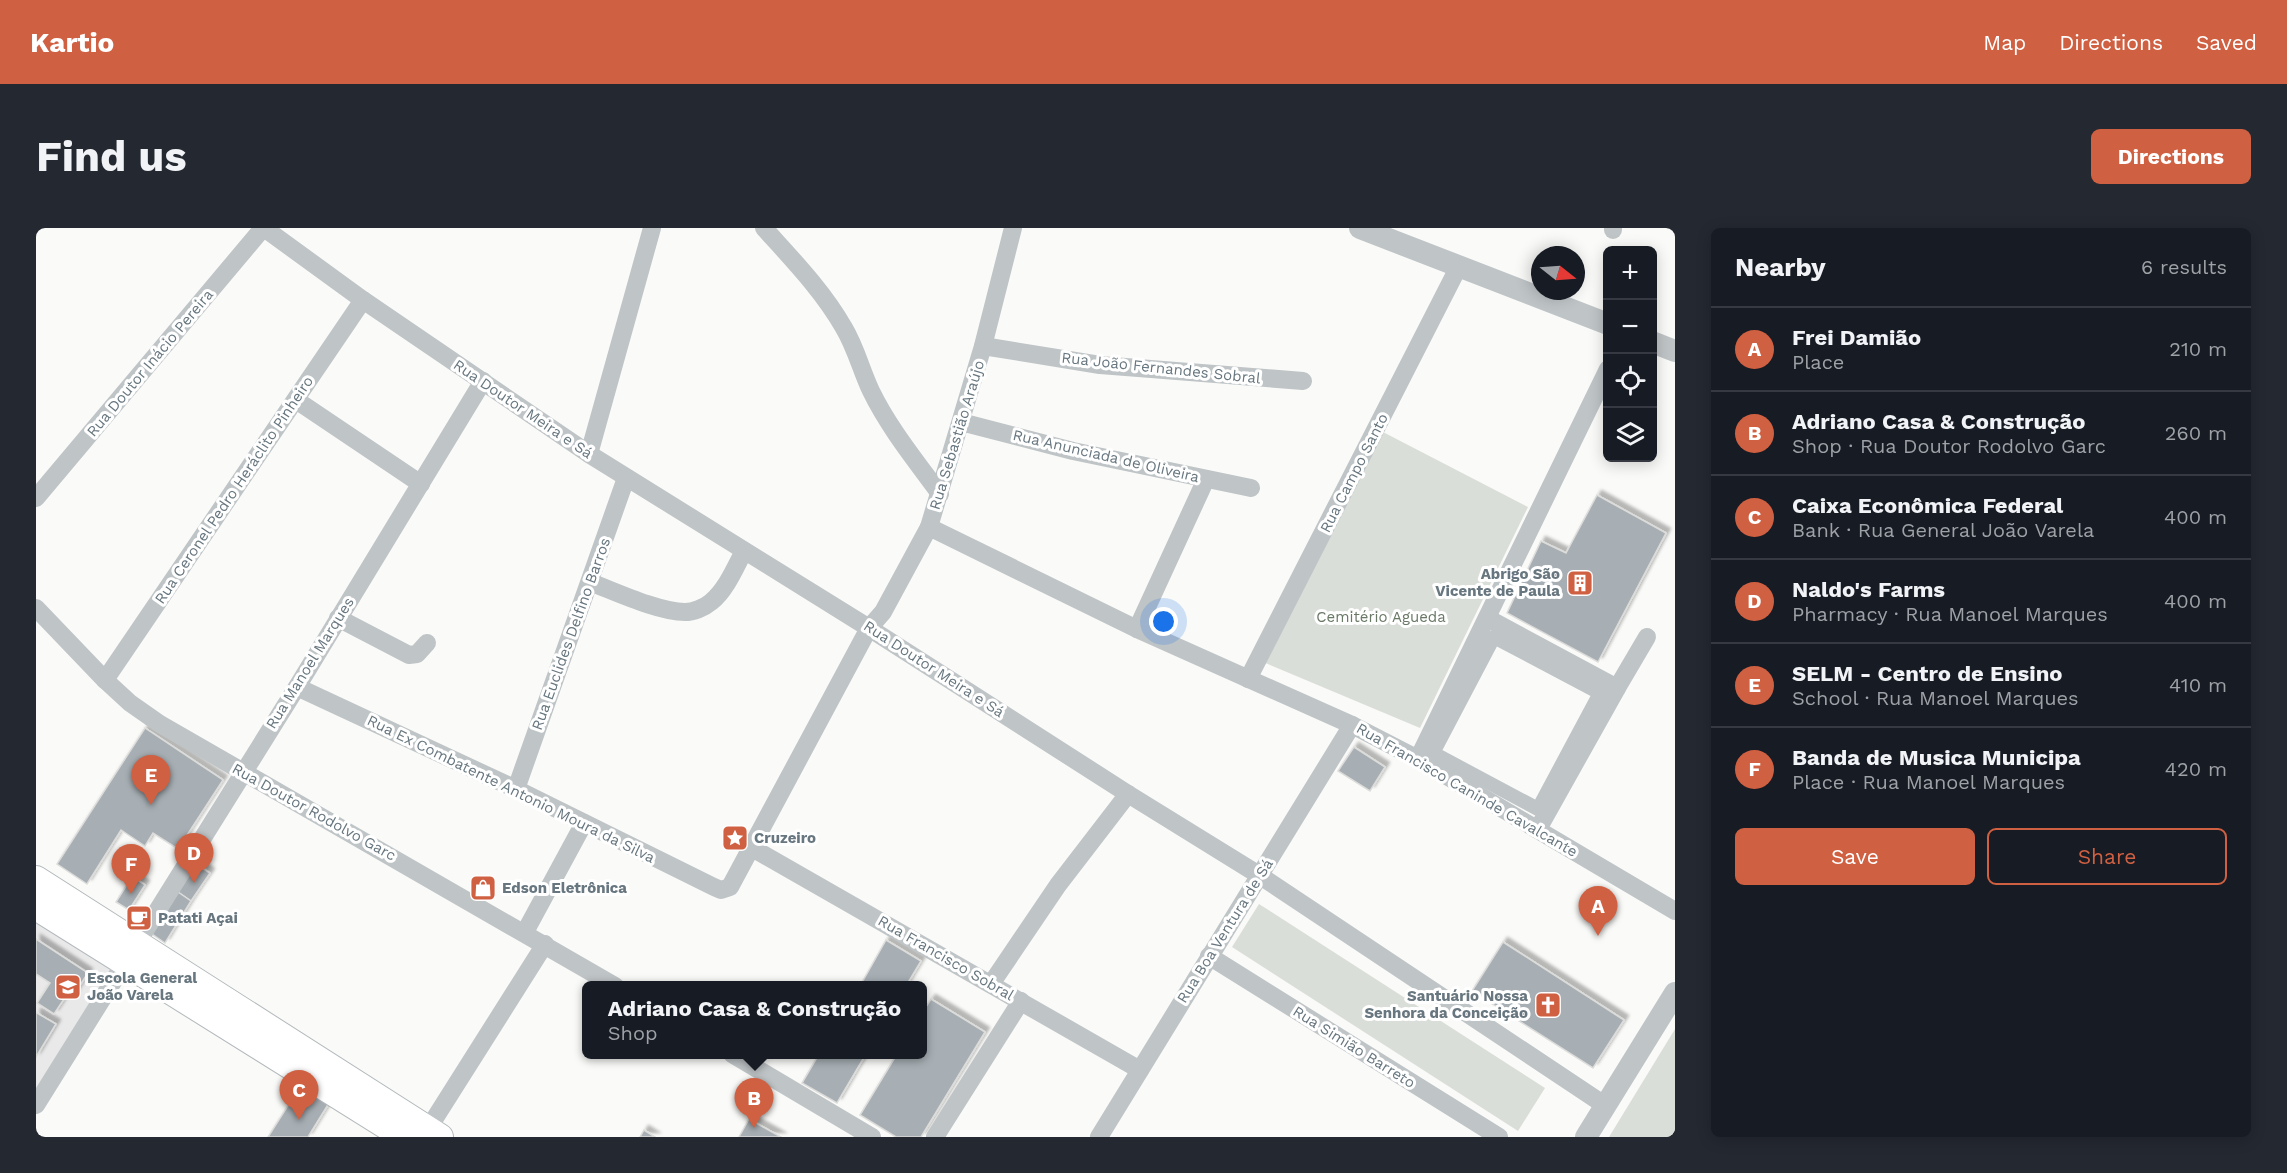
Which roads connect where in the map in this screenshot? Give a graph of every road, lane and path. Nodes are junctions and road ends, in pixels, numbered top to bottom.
1 (264, 228) edge
2 (651, 228) edge
3 (764, 228) edge
4 (1013, 228) edge
5 (1360, 228) edge
6 (1459, 266) junction
7 (363, 300) junction
8 (1603, 322) edge
9 (1657, 344) edge
10 (983, 346) junction
11 (1675, 351) edge
12 (1603, 379) edge
13 (483, 381) junction
14 (1303, 381) dead end
15 (296, 400) junction
16 (961, 422) junction
17 (589, 454) junction
18 (626, 478) junction
19 (1206, 479) junction
20 (422, 484) junction
21 (1251, 488) dead end
22 (940, 494) junction
23 (36, 498) edge
24 (928, 527) junction
25 (744, 551) junction
26 (591, 582) junction
27 (36, 608) edge
28 (338, 618) junction
29 (1487, 618) junction
30 (869, 628) junction
31 (1137, 630) junction
32 (1647, 637) dead end
33 (427, 643) dead end
34 (1248, 679) junction
35 (105, 680) junction
36 (297, 687) junction
37 (1608, 691) junction
38 (1352, 725) junction
39 (1418, 759) junction
40 (242, 771) junction
41 (516, 789) junction
42 (1128, 794) junction
43 (584, 823) junction
44 (1538, 829) junction
45 (752, 848) junction
46 (1259, 875) junction
47 (36, 879) edge
48 (726, 890) joint
49 (36, 907) edge
50 (1675, 910) edge
51 (525, 932) junction
52 (545, 944) junction
53 (130, 952) junction
54 (1209, 956) junction
55 (607, 981) edge
56 (991, 984) junction
57 (1675, 993) edge
58 (1021, 1001) junction
59 (740, 1059) edge
60 (1140, 1070) junction
61 (36, 1105) edge
62 (1606, 1106) junction
63 (424, 1134) edge
64 (872, 1137) edge
65 (935, 1137) edge
66 (1099, 1137) edge
67 (1499, 1137) edge
68 (1586, 1137) edge

1 - 7 street, Rua Doutor Meira e Sá
1 - 23 street, Rua Doutor Inácio Pereira
2 - 17 street
3 - 22 street
4 - 10 street, Rua Sebastião Araújo
5 - 6 street
6 - 8 street
6 - 34 street, Rua Campo Santo
7 - 13 street, Rua Doutor Meira e Sá
7 - 15 street, Rua Ceronel Pedro Heráclito Pinheiro
9 - 11 street
10 - 14 street, Rua João Fernandes Sobral
10 - 16 street, Rua Sebastião Araújo
12 - 29 street
13 - 17 street, Rua Doutor Meira e Sá
13 - 20 street, Rua Manoel Marques
15 - 20 street
15 - 35 street, Rua Ceronel Pedro Heráclito Pinheiro
16 - 19 street, Rua Anunciada de Oliveira
16 - 22 street, Rua Sebastião Araújo
17 - 18 street, Rua Doutor Meira e Sá
18 - 25 street, Rua Doutor Meira e Sá
18 - 26 street, Rua Euclides Delfino Barros
19 - 21 street, Rua Anunciada de Oliveira
19 - 31 street
20 - 28 street, Rua Manoel Marques
22 - 24 street, Rua Sebastião Araújo
24 - 30 street, Rua Sebastião Araújo
24 - 31 street, Rua Francisco Caninde Cavalcante
25 - 26 street
25 - 30 street, Rua Doutor Meira e Sá
26 - 41 street, Rua Euclides Delfino Barros
27 - 35 street, Rua Doutor Rodolvo Garc
28 - 33 street
28 - 36 street, Rua Manoel Marques
29 - 37 street
29 - 39 street
30 - 42 street, Rua Doutor Meira e Sá
30 - 45 street, Rua Sebastião Araújo
31 - 34 street, Rua Francisco Caninde Cavalcante
32 - 37 street
34 - 38 street, Rua Francisco Caninde Cavalcante
35 - 40 street, Rua Doutor Rodolvo Garc
36 - 40 street, Rua Manoel Marques
36 - 41 street, Rua Ex Combatente Antonio Moura da Silva
37 - 37 street
37 - 44 street
38 - 39 street, Rua Francisco Caninde Cavalcante
38 - 46 street, Rua Boa Ventura de Sá
39 - 44 street, Rua Francisco Caninde Cavalcante
40 - 51 street, Rua Doutor Rodolvo Garc
40 - 53 street, Rua Manoel Marques
41 - 43 street, Rua Ex Combatente Antonio Moura da Silva
42 - 46 street, Rua Doutor Meira e Sá
42 - 56 street
43 - 48 street, Rua Ex Combatente Antonio Moura da Silva
43 - 51 street
44 - 50 street, Rua Francisco Caninde Cavalcante
45 - 48 street, Rua Sebastião Araújo
45 - 56 street, Rua Francisco Sobral
46 - 54 street, Rua Boa Ventura de Sá
46 - 62 street, Rua Doutor Meira e Sá
47 - 53 main road
49 - 53 main road
51 - 52 street, Rua Doutor Rodolvo Garc
52 - 55 street, Rua Doutor Rodolvo Garc
52 - 63 street
53 - 61 street, Rua Manoel Marques
53 - 63 main road
54 - 60 street, Rua Boa Ventura de Sá
54 - 67 street, Rua Simião Barreto
56 - 58 street, Rua Francisco Sobral
57 - 62 street
58 - 60 street, Rua Francisco Sobral
58 - 65 street
59 - 64 street
60 - 66 street, Rua Boa Ventura de Sá
62 - 68 street

